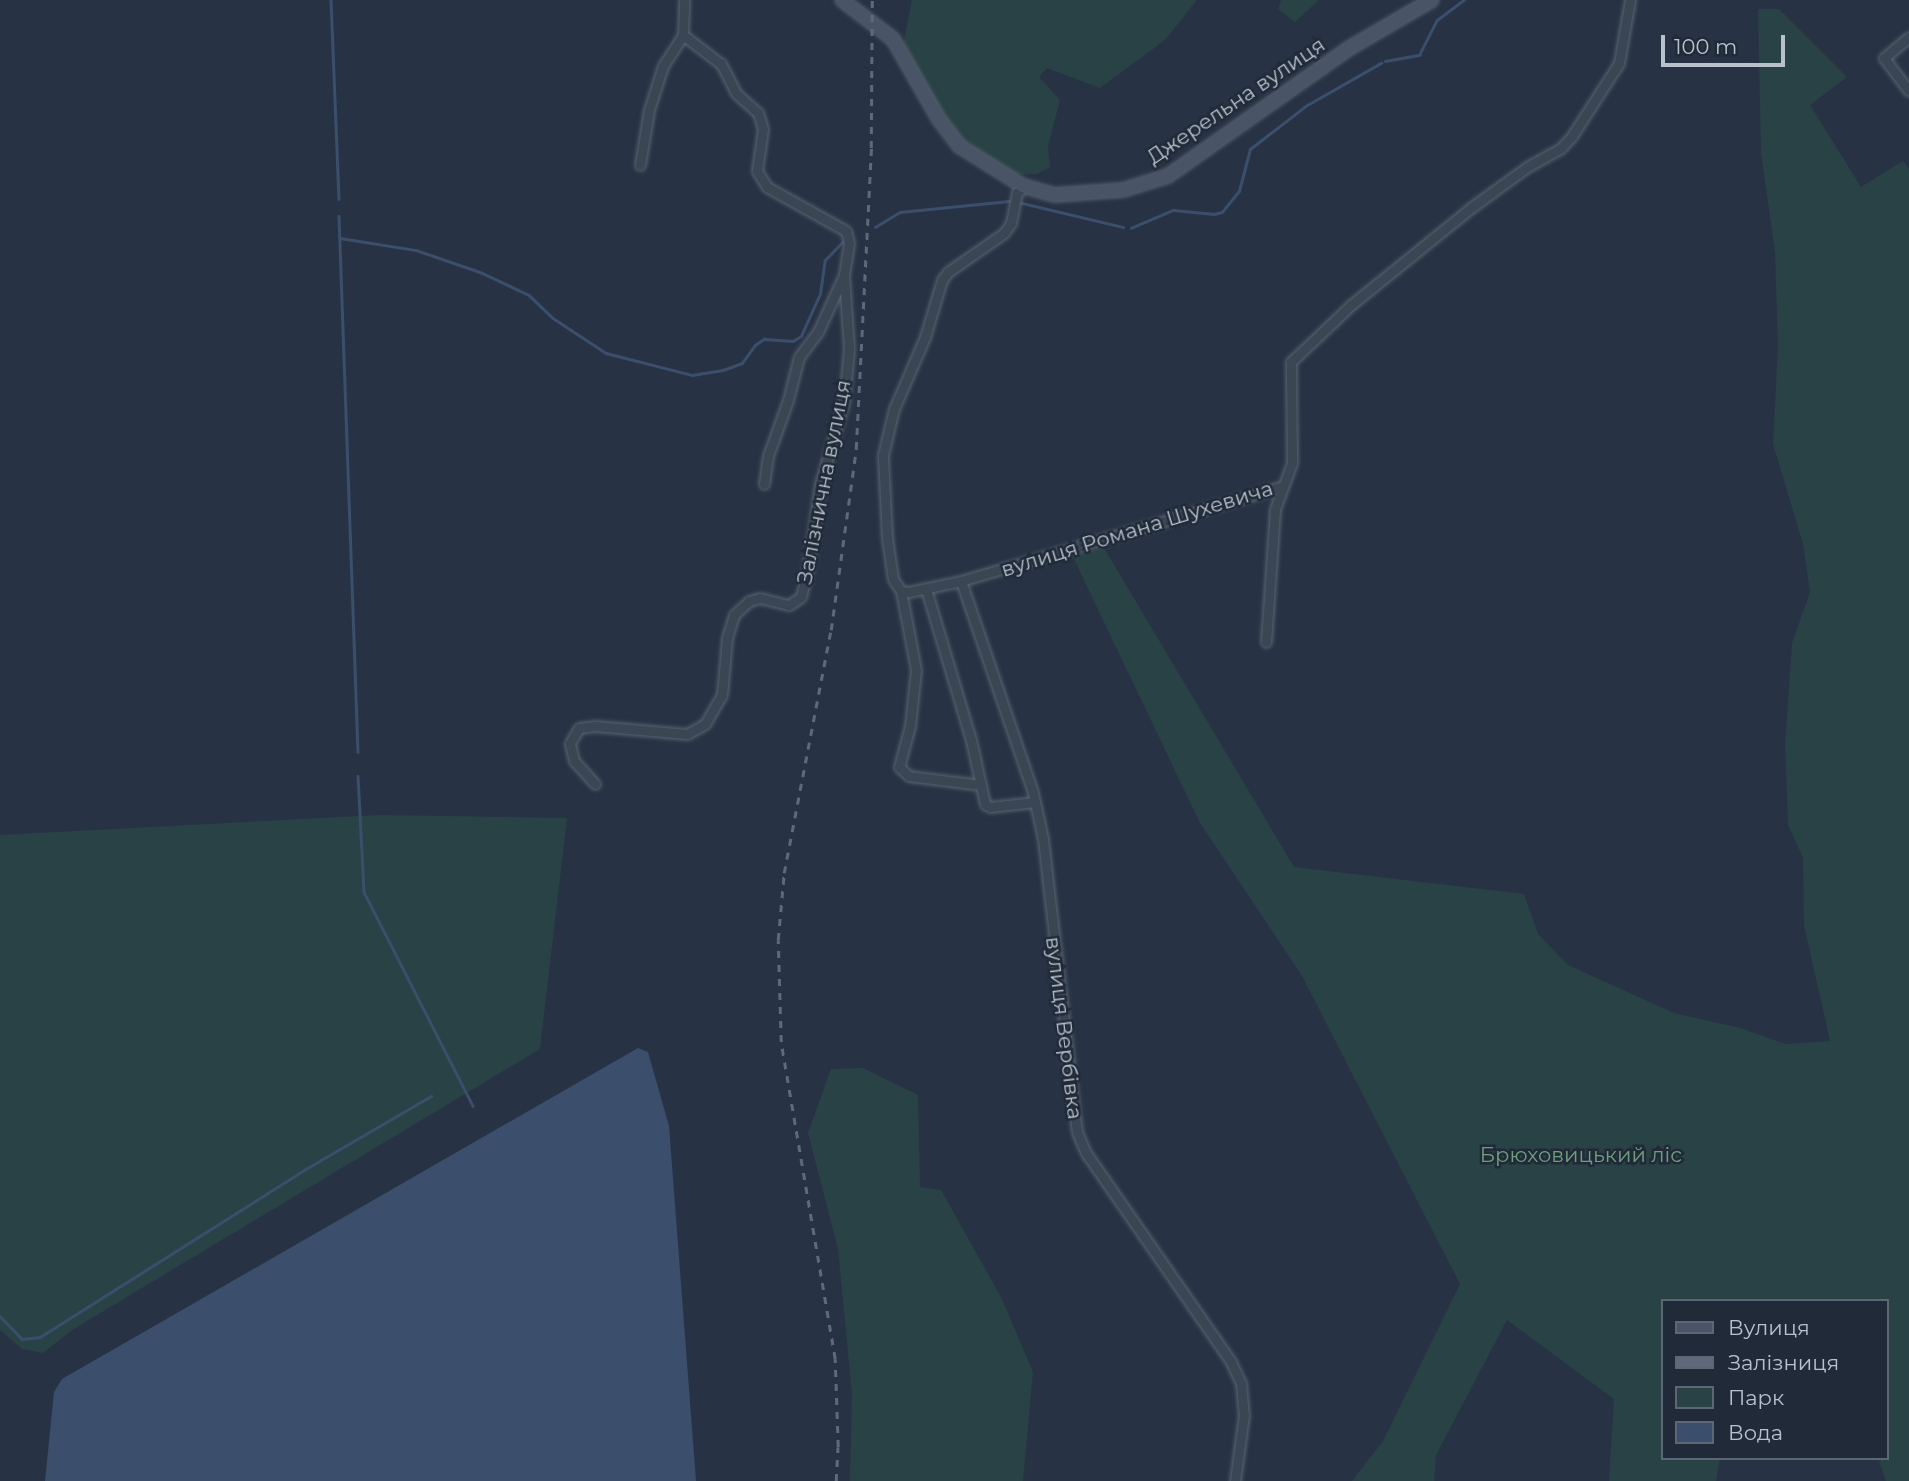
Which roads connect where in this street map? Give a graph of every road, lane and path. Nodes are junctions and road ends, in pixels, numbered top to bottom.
1 (684, 0) edge
2 (842, 0) edge
3 (1432, 0) edge
4 (1630, 0) edge
5 (683, 35) junction
6 (1909, 37) edge
7 (1909, 91) edge
8 (640, 165) dead end
9 (1020, 190) junction
10 (844, 275) junction
11 (764, 484) dead end
12 (1281, 487) junction
13 (961, 581) junction
14 (926, 589) junction
15 (901, 591) junction
16 (1266, 642) dead end
17 (595, 784) dead end
18 (981, 786) junction
19 (1035, 802) junction
20 (1235, 1481) edge

1 - 5 street
2 - 9 street, Джерельна вулиця
3 - 9 street, Джерельна вулиця
4 - 12 street, вулиця Романа Шухевича
5 - 8 street
5 - 10 street, Залізнична вулиця
6 - 7 street
9 - 15 street
10 - 11 street, Залізнична вулиця
10 - 17 street, Залізнична вулиця
12 - 13 street, вулиця Романа Шухевича
12 - 16 street
13 - 14 street, вулиця Романа Шухевича
13 - 19 street, вулиця Вербівка
14 - 15 street, вулиця Романа Шухевича
14 - 18 street
15 - 18 street
18 - 19 street
19 - 20 street, вулиця Вербівка

